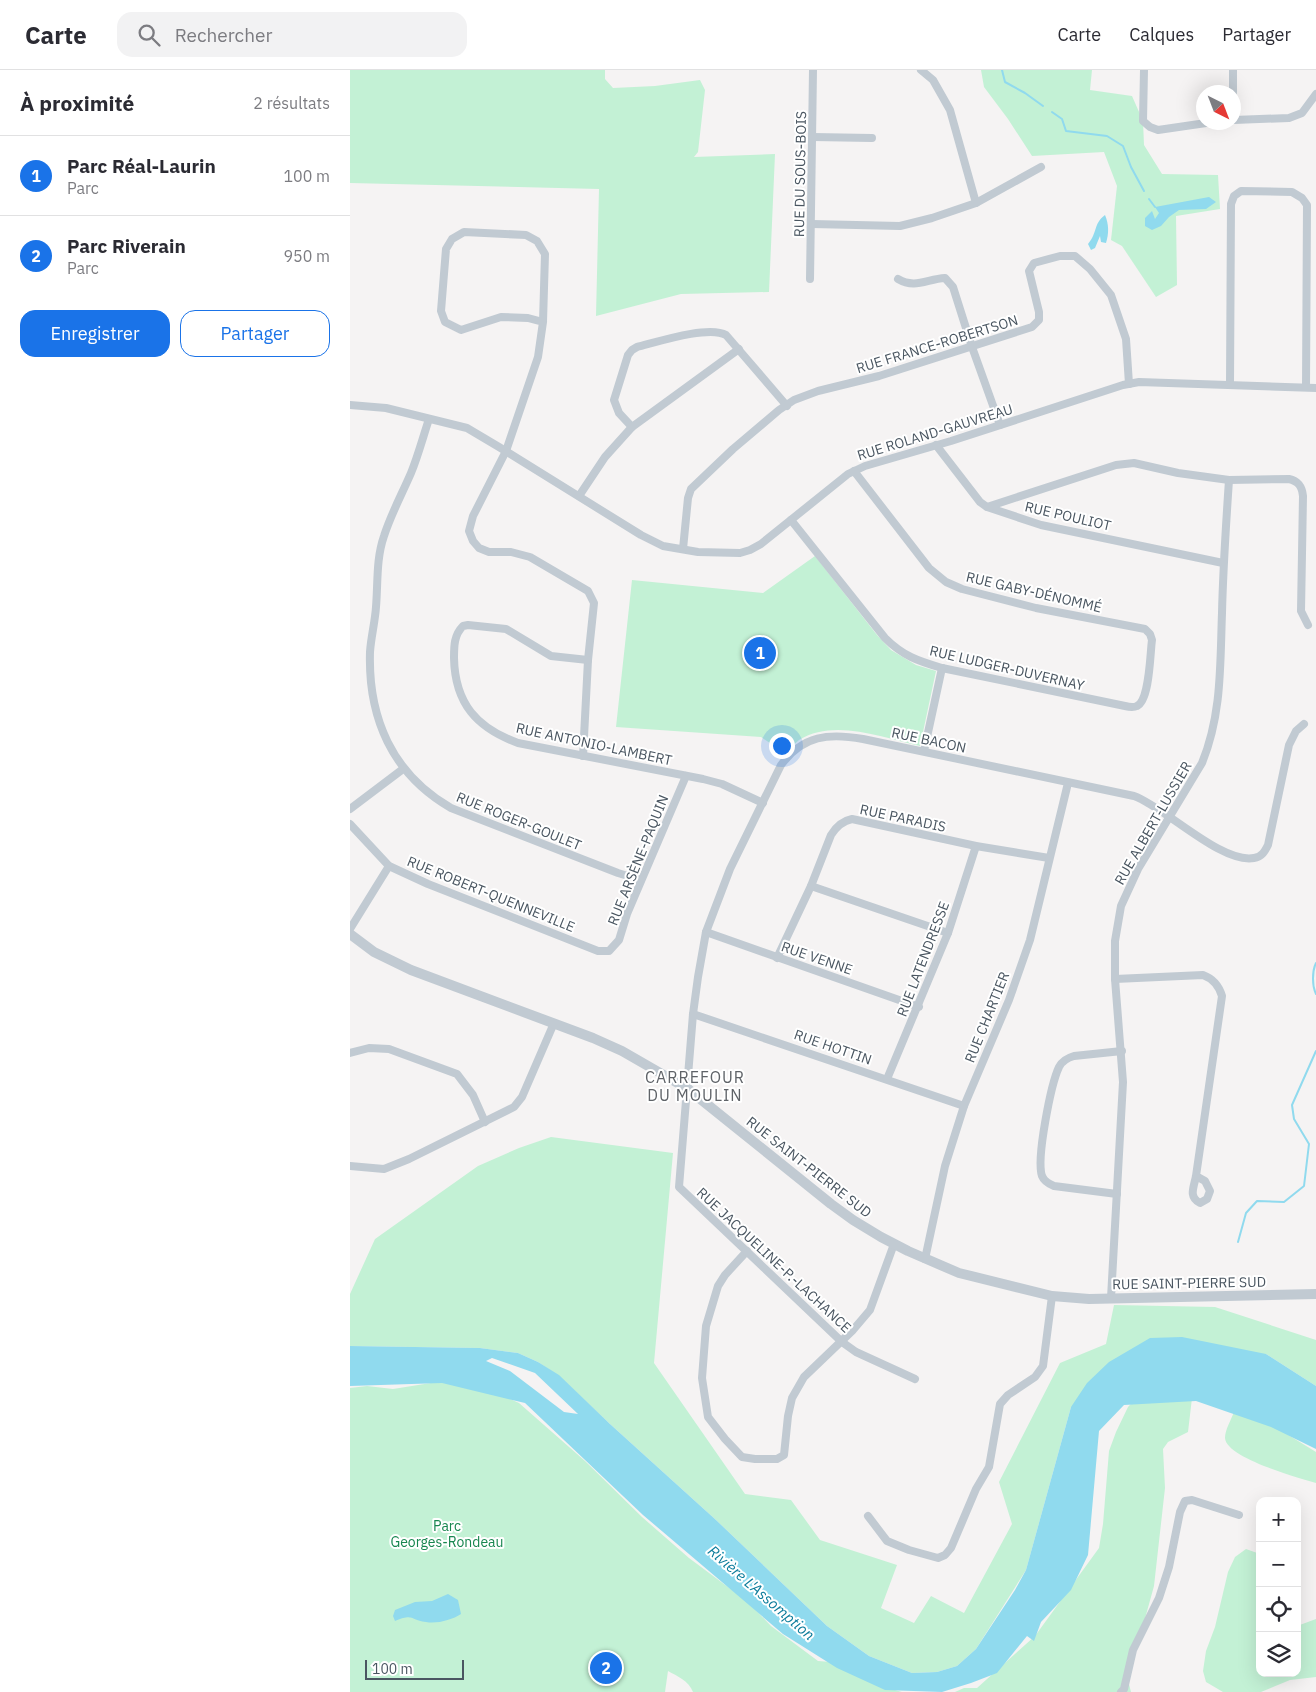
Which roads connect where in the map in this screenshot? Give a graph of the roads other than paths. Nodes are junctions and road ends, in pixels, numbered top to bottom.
1 (814, 70) edge
2 (921, 70) edge
3 (1144, 70) edge
4 (1233, 70) edge
5 (1233, 85) edge
6 (1316, 94) edge
7 (1241, 120) edge
8 (1196, 124) edge
9 (813, 136) junction
10 (872, 138) dead end
11 (1041, 167) dead end
12 (976, 203) junction
13 (812, 224) junction
14 (810, 279) dead end
15 (898, 279) dead end
16 (543, 322) junction
17 (972, 347) junction
18 (739, 349) junction
19 (1129, 384) junction
20 (1230, 385) junction
21 (1306, 387) junction
22 (1316, 388) edge
23 (350, 405) edge
24 (787, 406) junction
25 (429, 419) junction
26 (1000, 425) junction
27 (632, 427) junction
28 (936, 444) junction
29 (506, 451) junction
30 (854, 471) junction
31 (1229, 480) junction
32 (579, 496) junction
33 (986, 507) junction
34 (791, 520) junction
35 (683, 549) junction
36 (1224, 563) junction
37 (1308, 625) dead end
38 (588, 660) junction
39 (942, 668) junction
40 (1132, 707) joint
41 (1304, 724) dead end
42 (924, 751) junction
43 (583, 756) junction
44 (404, 770) junction
45 (686, 776) junction
46 (1068, 783) junction
47 (763, 803) junction
48 (350, 809) edge
49 (1169, 818) junction
50 (350, 824) edge
51 (976, 846) junction
52 (1049, 858) junction
53 (389, 866) junction
54 (641, 880) junction
55 (810, 886) junction
56 (350, 929) edge
57 (706, 932) junction
58 (948, 933) junction
59 (350, 934) edge
60 (609, 951) joint
61 (777, 958) junction
62 (1115, 979) junction
63 (919, 1007) junction
64 (693, 1014) junction
65 (554, 1024) junction
66 (1122, 1051) junction
67 (350, 1053) edge
68 (887, 1079) junction
69 (688, 1089) junction
70 (964, 1106) junction
71 (485, 1122) junction
72 (350, 1166) edge
73 (1196, 1176) dead end
74 (1118, 1194) junction
75 (894, 1244) junction
76 (747, 1251) junction
77 (925, 1259) junction
78 (1316, 1294) edge
79 (1052, 1296) junction
80 (1111, 1298) junction
81 (842, 1342) junction
82 (915, 1379) dead end
83 (1239, 1515) dead end
84 (868, 1516) dead end
85 (1121, 1692) edge

1 - 9 street, RUE DU SOUS-BOIS
2 - 12 street
3 - 8 street
4 - 5 street
6 - 7 street
9 - 10 street
9 - 13 street, RUE DU SOUS-BOIS
11 - 12 street
12 - 13 street
13 - 14 street, RUE DU SOUS-BOIS
15 - 17 street
16 - 16 street
16 - 29 street
17 - 19 street, RUE FRANCE-ROBERTSON
17 - 24 street, RUE FRANCE-ROBERTSON
17 - 26 street
18 - 24 street
18 - 27 street
18 - 27 street
19 - 20 street, RUE ROLAND-GAUVREAU
19 - 26 street, RUE ROLAND-GAUVREAU
20 - 21 street, RUE ROLAND-GAUVREAU
20 - 21 street
21 - 22 street, RUE ROLAND-GAUVREAU
23 - 25 street, RUE ROLAND-GAUVREAU
24 - 35 street, RUE FRANCE-ROBERTSON
25 - 29 street, RUE ROLAND-GAUVREAU
25 - 44 street, RUE ROGER-GOULET
26 - 28 street, RUE ROLAND-GAUVREAU
27 - 32 street
28 - 30 street, RUE ROLAND-GAUVREAU
28 - 33 street
29 - 32 street, RUE ROLAND-GAUVREAU
29 - 38 street
30 - 34 street, RUE ROLAND-GAUVREAU
30 - 40 street, RUE GABY-DÉNOMMÉ
31 - 33 street
31 - 36 street, RUE ALBERT-LUSSIER
31 - 37 street
32 - 35 street, RUE ROLAND-GAUVREAU
33 - 36 street, RUE POULIOT
34 - 35 street, RUE ROLAND-GAUVREAU
34 - 39 street, RUE LUDGER-DUVERNAY
36 - 49 street, RUE ALBERT-LUSSIER
38 - 43 street
38 - 43 street, RUE ANTONIO-LAMBERT
39 - 40 street, RUE LUDGER-DUVERNAY
39 - 42 street
41 - 49 street, RUE BACON
42 - 46 street, RUE BACON
42 - 47 street, RUE BACON
43 - 45 street, RUE ANTONIO-LAMBERT
44 - 48 street
44 - 54 street, RUE ROGER-GOULET
45 - 47 street, RUE ANTONIO-LAMBERT
45 - 54 street, RUE ARSÈNE-PAQUIN
46 - 49 street, RUE BACON
46 - 52 street, RUE CHARTIER
47 - 57 street, RUE BACON
49 - 62 street, RUE ALBERT-LUSSIER
50 - 53 street, RUE ROBERT-QUENNEVILLE
51 - 52 street, RUE PARADIS
51 - 55 street, RUE PARADIS
51 - 58 street, RUE LATENDRESSE
52 - 70 street, RUE CHARTIER
53 - 56 street
53 - 60 street, RUE ROBERT-QUENNEVILLE
54 - 60 street, RUE ARSÈNE-PAQUIN
55 - 58 street
55 - 61 street, RUE PARADIS
57 - 61 street, RUE VENNE
57 - 64 street, RUE BACON
58 - 63 street, RUE LATENDRESSE
59 - 65 street, RUE SAINT-PIERRE SUD
61 - 63 street, RUE VENNE
62 - 66 street, RUE ALBERT-LUSSIER
62 - 73 street
63 - 68 street, RUE LATENDRESSE
64 - 68 street, RUE HOTTIN
64 - 69 street, RUE BACON
65 - 69 street, RUE SAINT-PIERRE SUD
65 - 71 street
66 - 74 street, RUE ALBERT-LUSSIER
66 - 74 street
67 - 71 street
68 - 70 street, RUE HOTTIN
69 - 75 street, RUE SAINT-PIERRE SUD
69 - 76 street, RUE JACQUELINE-P.-LACHANCE
70 - 77 street, RUE CHARTIER
71 - 72 street
74 - 80 street, RUE ALBERT-LUSSIER
75 - 77 street, RUE SAINT-PIERRE SUD
75 - 81 street
76 - 81 street, RUE JACQUELINE-P.-LACHANCE
76 - 81 street
77 - 79 street, RUE SAINT-PIERRE SUD
78 - 80 street, RUE SAINT-PIERRE SUD
79 - 80 street, RUE SAINT-PIERRE SUD
79 - 84 street
81 - 82 street, RUE JACQUELINE-P.-LACHANCE
83 - 85 street

